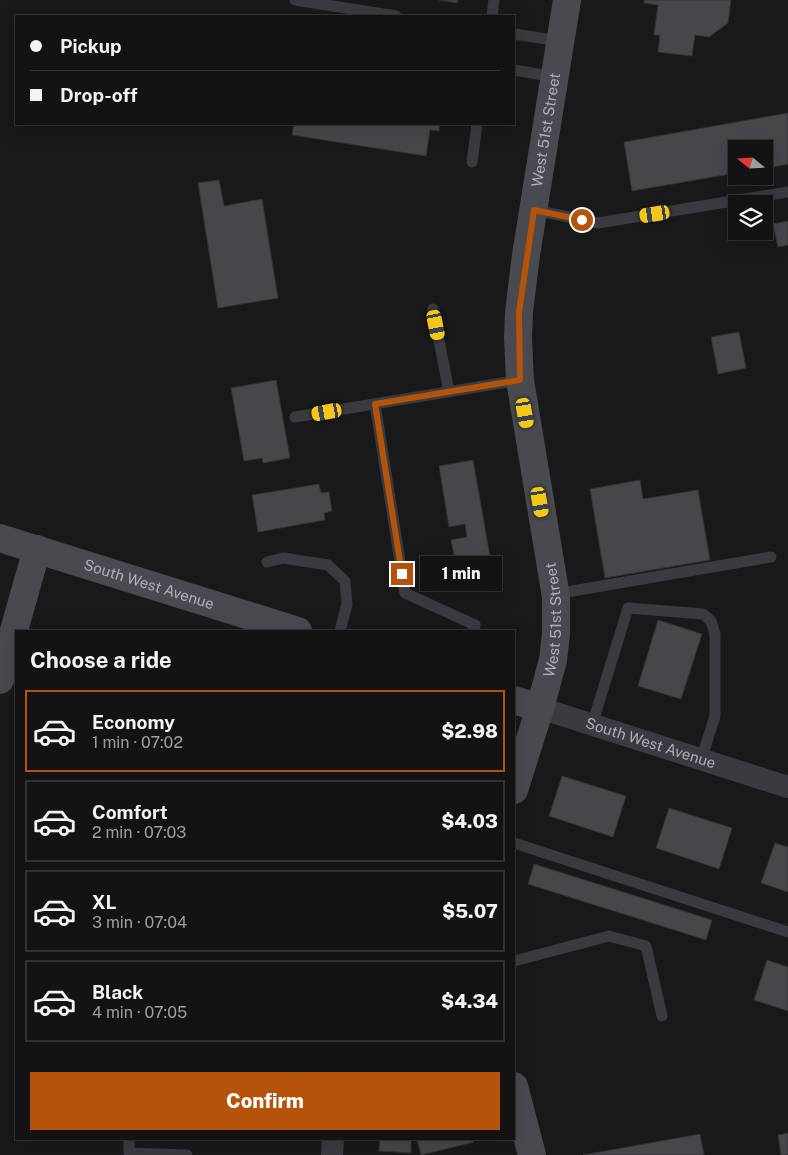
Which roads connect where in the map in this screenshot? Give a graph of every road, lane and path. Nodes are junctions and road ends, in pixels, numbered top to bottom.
1 (295, 0) edge
2 (494, 0) edge
3 (567, 0) edge
4 (357, 9) edge
5 (390, 15) edge
6 (492, 15) edge
7 (515, 34) edge
8 (560, 41) junction
9 (515, 70) edge
10 (555, 77) junction
11 (478, 125) edge
12 (472, 162) dead end
13 (788, 192) edge
14 (534, 210) junction
15 (433, 309) dead end
16 (520, 380) junction
17 (449, 392) junction
18 (375, 404) junction
19 (295, 417) dead end
20 (0, 538) edge
21 (36, 549) junction
22 (771, 558) dead end
23 (267, 562) dead end
24 (555, 594) junction
25 (251, 623) edge
26 (292, 630) edge
27 (340, 630) edge
28 (473, 630) edge
29 (0, 680) edge
30 (515, 700) edge
31 (540, 708) junction
32 (592, 725) junction
33 (701, 760) junction
34 (515, 787) edge
35 (788, 787) edge
36 (515, 844) edge
37 (788, 932) edge
38 (515, 961) edge
39 (662, 1016) dead end
40 (515, 1090) edge
41 (129, 1140) edge
42 (332, 1140) edge
43 (187, 1155) edge
44 (332, 1155) edge
45 (532, 1155) edge

1 - 4 lane
2 - 6 lane
3 - 8 street, West 51st Street
4 - 5 lane
7 - 8 lane
8 - 10 street, West 51st Street
9 - 10 lane
10 - 14 street, West 51st Street
11 - 12 lane
13 - 14 lane
14 - 16 street, West 51st Street
15 - 17 lane
16 - 17 lane
16 - 24 street, West 51st Street
17 - 18 lane
18 - 19 lane
18 - 28 lane
20 - 21 street, South West Avenue
21 - 25 street, South West Avenue
21 - 29 street
22 - 24 lane
23 - 27 lane
24 - 31 street, West 51st Street
25 - 26 street, South West Avenue
30 - 31 street, South West Avenue
31 - 32 street, South West Avenue
31 - 34 street, West 51st Street
32 - 33 street, South West Avenue
32 - 33 lane
33 - 35 street, South West Avenue
36 - 37 lane
38 - 39 lane
40 - 45 street
41 - 43 lane
42 - 44 street

